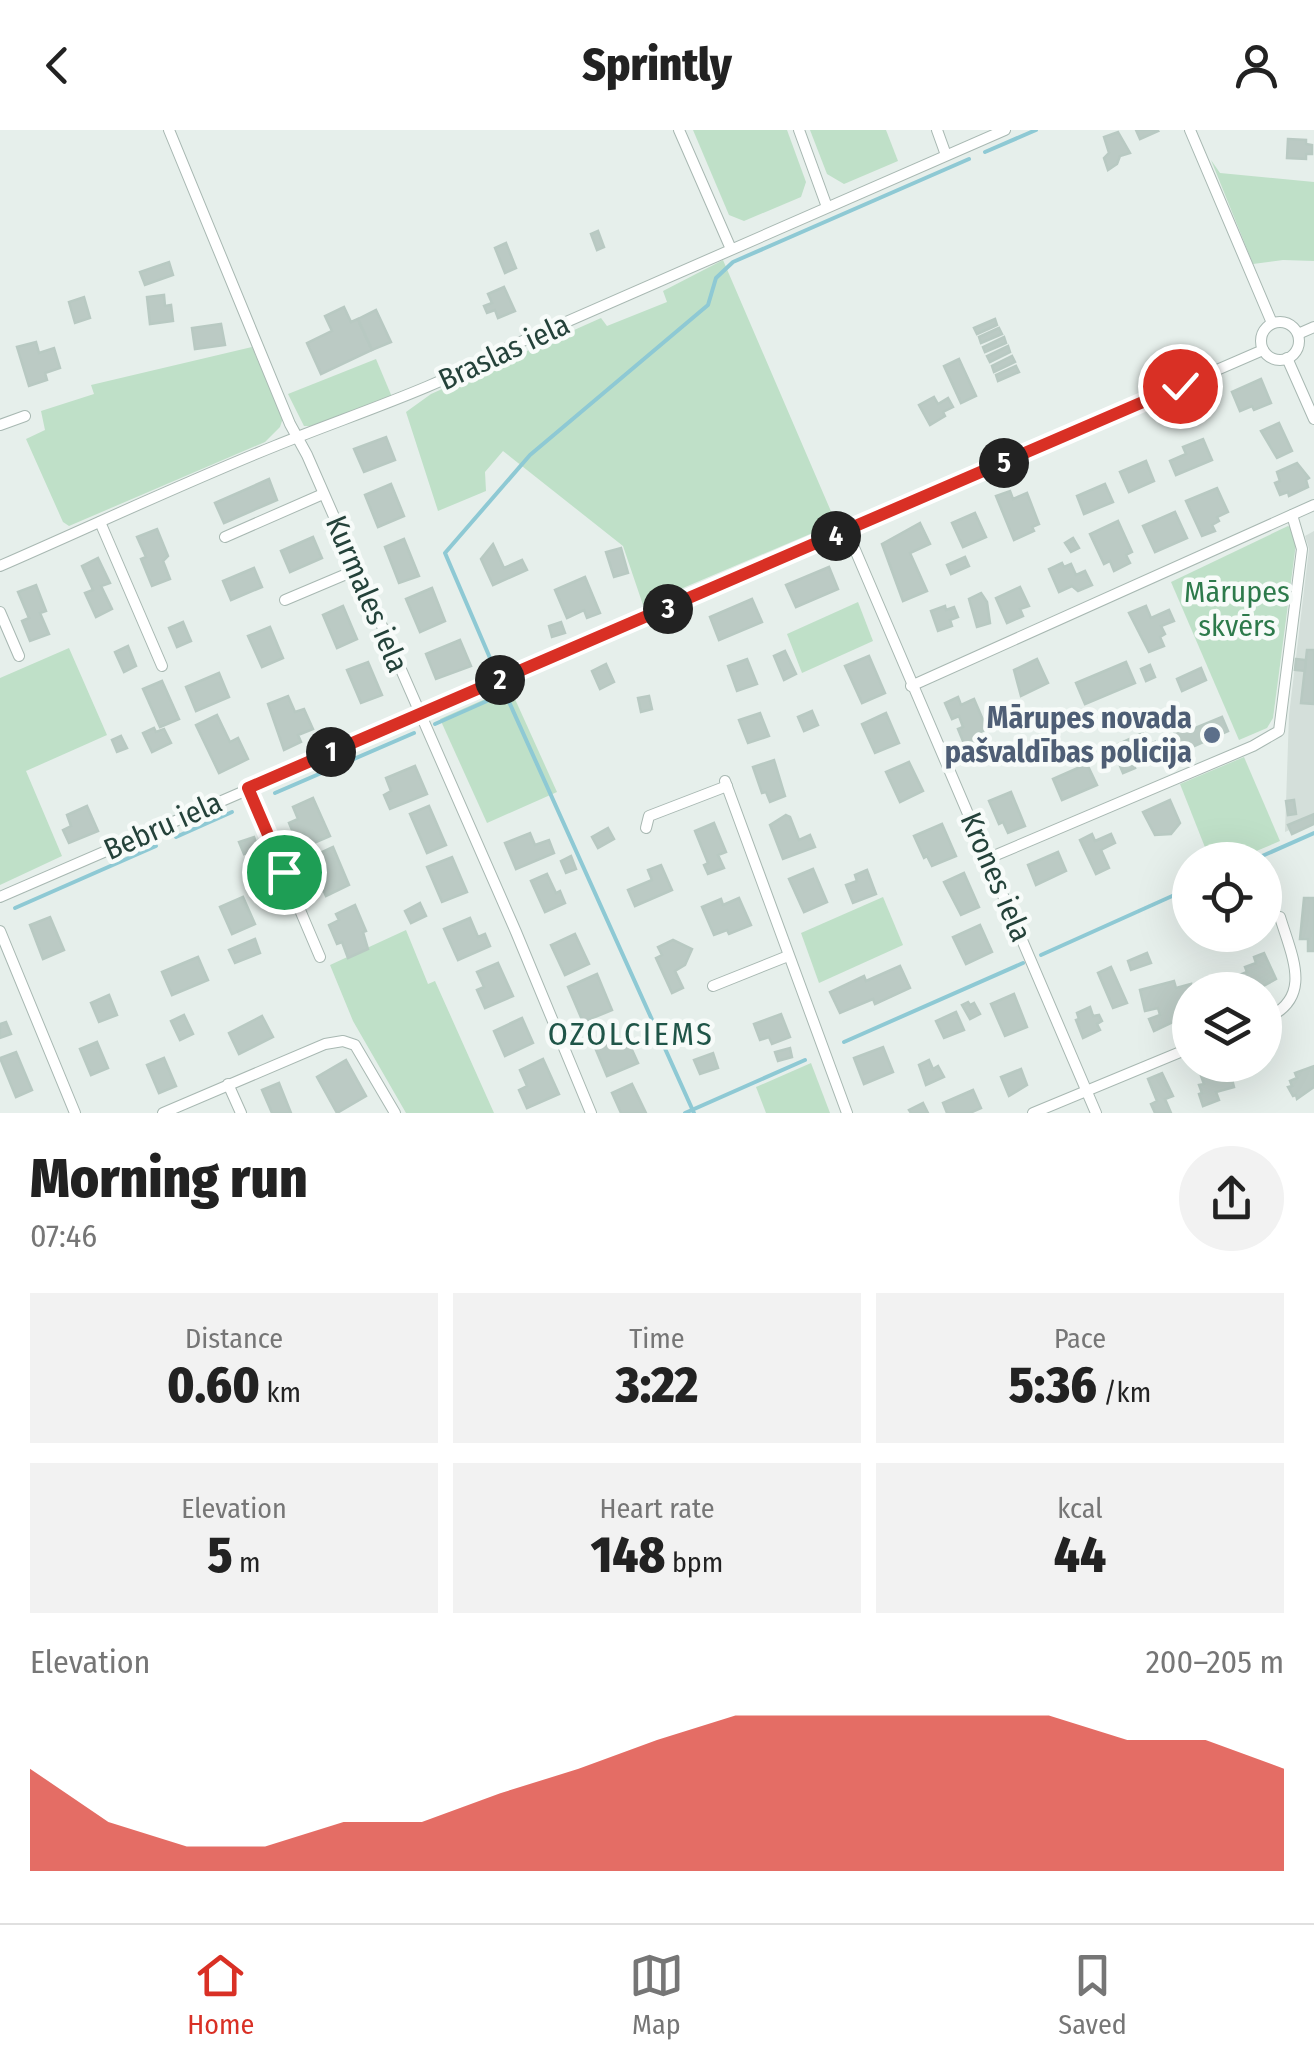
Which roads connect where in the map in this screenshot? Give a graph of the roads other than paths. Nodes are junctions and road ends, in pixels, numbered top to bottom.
1 (169, 130) edge
2 (679, 130) edge
3 (799, 130) edge
4 (937, 130) edge
5 (1005, 130) edge
6 (1190, 130) edge
7 (946, 155) junction
8 (827, 207) junction
9 (731, 249) junction
10 (1272, 324) junction
11 (1314, 327) edge
12 (1298, 334) junction
13 (1263, 350) junction
14 (1288, 358) junction
15 (25, 416) dead end
16 (1314, 419) edge
17 (0, 425) edge
18 (298, 438) junction
19 (324, 494) junction
20 (1314, 505) edge
21 (1292, 515) junction
22 (100, 522) junction
23 (847, 531) junction
24 (225, 537) dead end
25 (0, 566) edge
26 (356, 570) junction
27 (286, 600) dead end
28 (0, 612) edge
29 (19, 656) dead end
30 (162, 666) dead end
31 (912, 686) junction
32 (418, 715) junction
33 (248, 788) junction
34 (646, 828) dead end
35 (989, 858) junction
36 (0, 897) edge
37 (1282, 924) edge
38 (0, 931) edge
39 (788, 956) junction
40 (320, 957) dead end
41 (713, 986) dead end
42 (1282, 1012) edge
43 (1172, 1055) edge
44 (228, 1084) junction
45 (1086, 1090) junction
46 (75, 1113) edge
47 (163, 1113) edge
48 (241, 1113) edge
49 (395, 1113) edge
50 (591, 1113) edge
51 (847, 1113) edge
52 (1033, 1113) edge
53 (1096, 1113) edge

1 - 18 street, Kurmales iela
2 - 9 street
3 - 8 street
4 - 7 street
5 - 7 street, Braslas iela
6 - 10 street
7 - 8 street, Braslas iela
8 - 9 street, Braslas iela
9 - 18 street, Braslas iela
10 - 12 street
10 - 13 street
11 - 12 street
12 - 14 street
13 - 14 street
13 - 23 street, Bebru iela
14 - 16 street
15 - 17 street
18 - 19 street, Kurmales iela
18 - 22 street, Braslas iela
19 - 24 street
19 - 26 street, Kurmales iela
20 - 21 street
21 - 31 street
21 - 35 street
22 - 25 street, Braslas iela
22 - 30 street
23 - 31 street, Krones iela
23 - 32 street, Bebru iela
26 - 27 street
26 - 32 street, Kurmales iela
28 - 29 street
31 - 35 street, Krones iela
32 - 33 street, Bebru iela
32 - 50 street, Kurmales iela
33 - 36 street, Bebru iela
33 - 40 street
34 - 39 street
35 - 45 street, Krones iela
37 - 42 street
38 - 46 street
39 - 41 street
39 - 51 street
43 - 45 street
44 - 47 street
44 - 48 street
44 - 49 street
45 - 52 street
45 - 53 street, Krones iela

